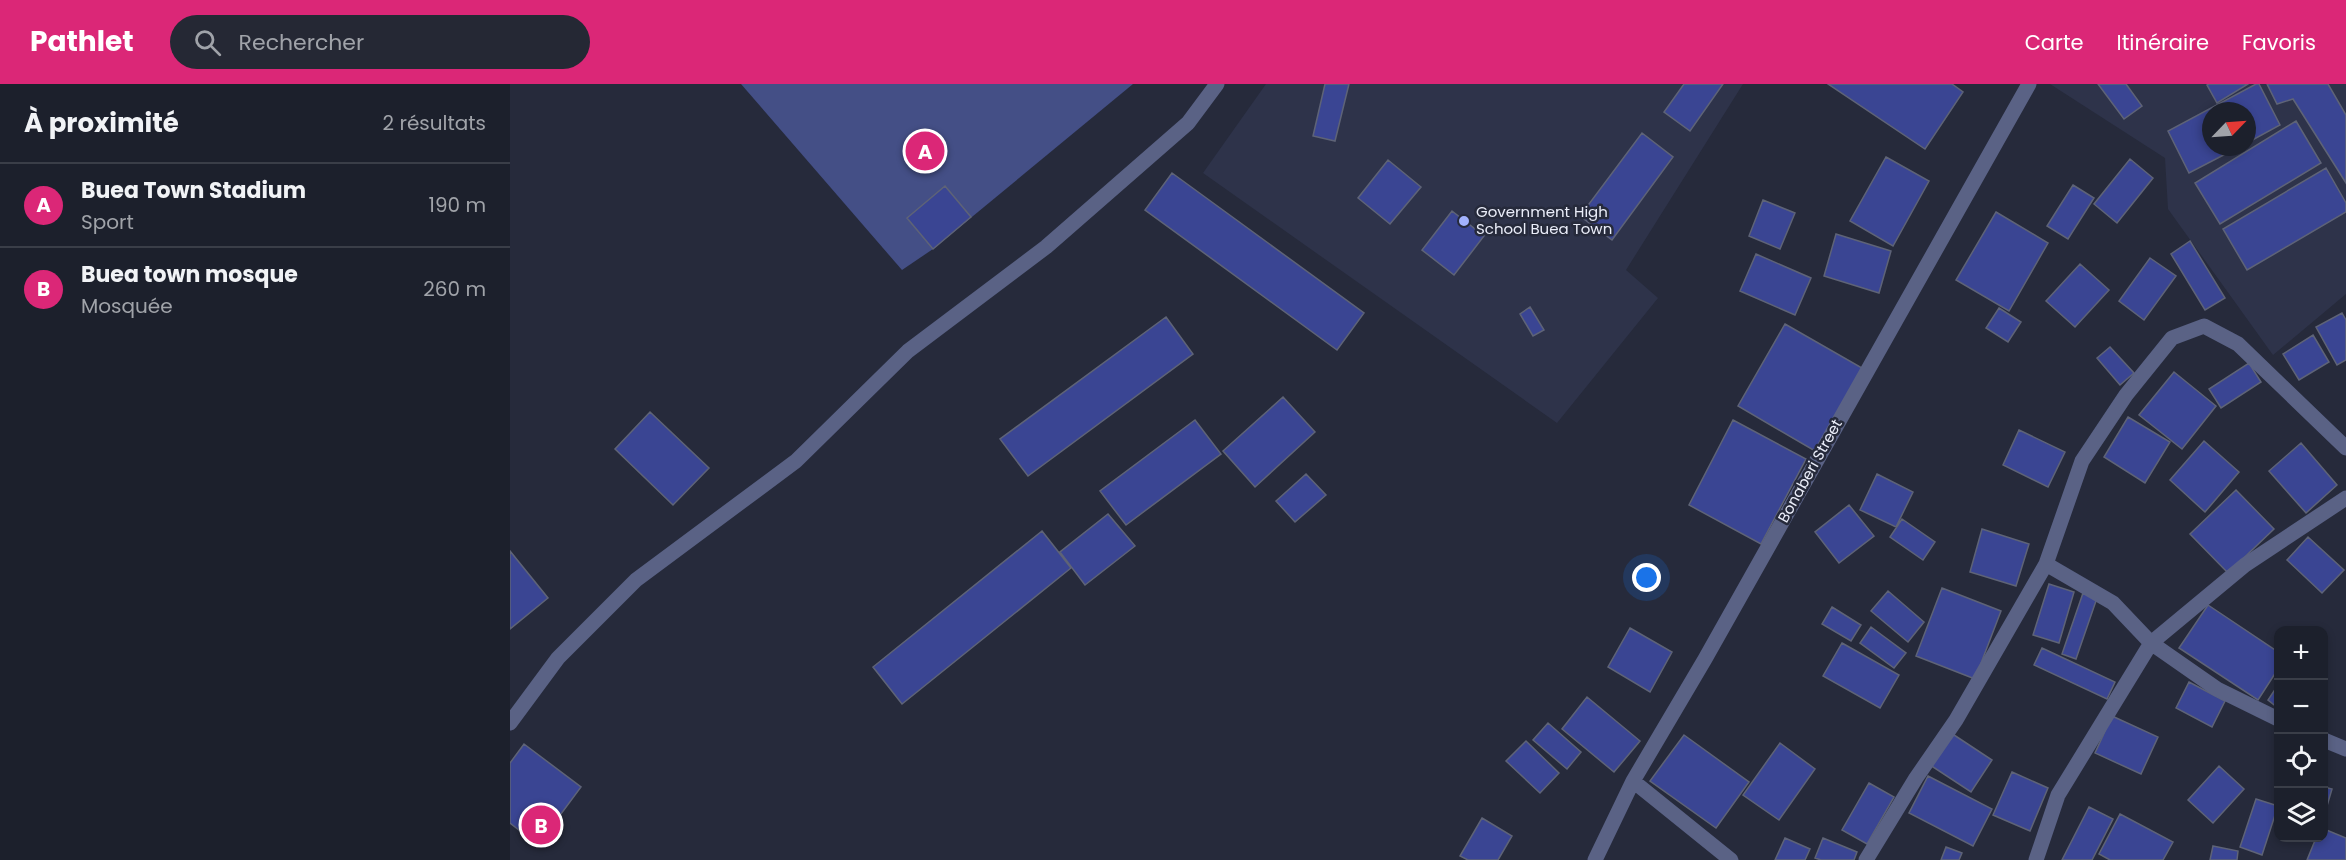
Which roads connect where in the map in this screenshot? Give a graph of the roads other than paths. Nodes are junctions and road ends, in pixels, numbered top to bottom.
1 (1217, 84) edge
2 (2029, 84) edge
3 (2346, 448) edge
4 (2346, 498) edge
5 (2046, 564) junction
6 (2151, 643) junction
7 (2274, 717) edge
8 (510, 723) edge
9 (2328, 741) edge
10 (2346, 748) edge
11 (1633, 781) junction
12 (1595, 860) edge
13 (1731, 860) edge
14 (1866, 860) edge
15 (2036, 860) edge

1 - 8 street
2 - 11 street, Bonaberi Street
3 - 5 street
4 - 6 street
5 - 6 street
5 - 14 street
6 - 7 street
6 - 15 street
9 - 10 street
11 - 12 street, Bonaberi Street
11 - 13 street

